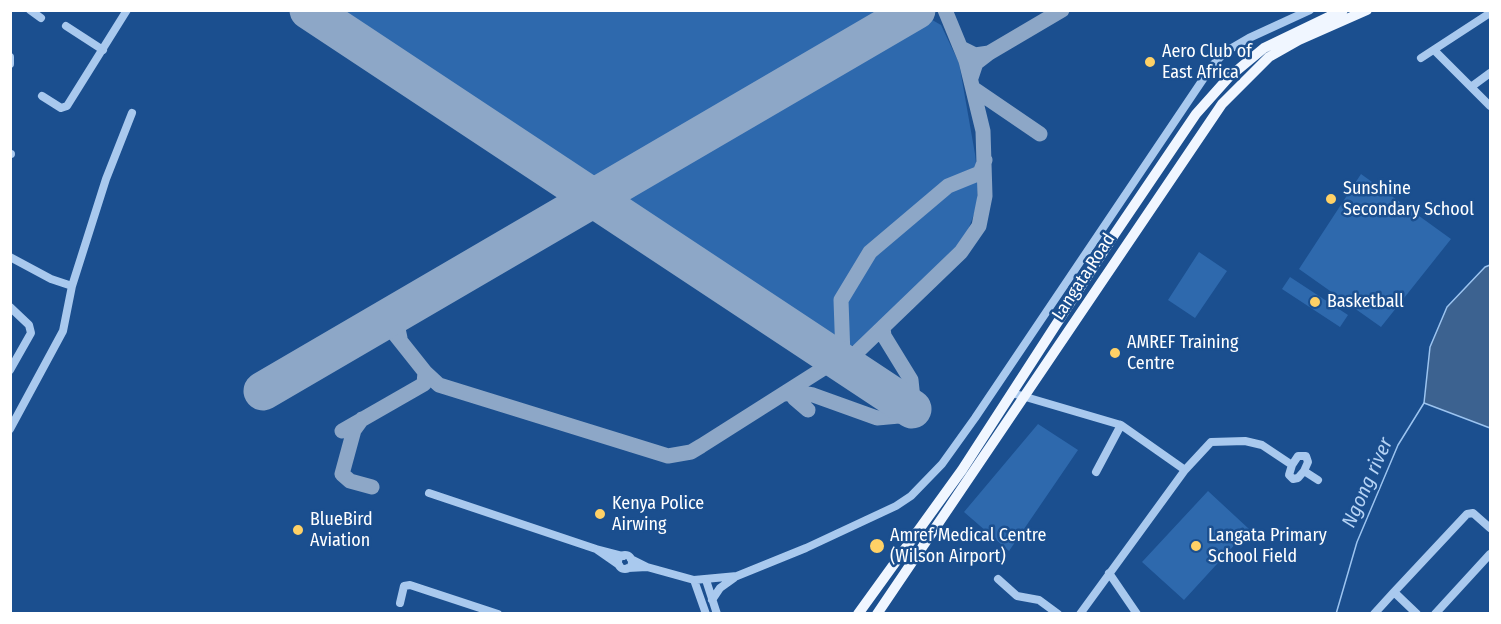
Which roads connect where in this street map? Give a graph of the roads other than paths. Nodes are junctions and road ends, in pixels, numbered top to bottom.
1 (30, 10) edge
2 (127, 10) edge
3 (1310, 10) edge
4 (1343, 10) edge
5 (1367, 10) edge
6 (1491, 13) edge
7 (41, 18) dead end
8 (66, 26) dead end
9 (103, 50) junction
10 (1434, 50) junction
11 (10, 57) edge
12 (1421, 58) dead end
13 (10, 64) edge
14 (1491, 73) edge
15 (1471, 87) junction
16 (42, 96) dead end
17 (1491, 106) edge
18 (132, 113) dead end
19 (10, 257) edge
20 (72, 286) junction
21 (10, 308) edge
22 (10, 370) edge
23 (1012, 393) junction
24 (1023, 398) junction
25 (1121, 425) junction
26 (10, 429) edge
27 (1292, 465) junction
28 (1185, 470) junction
29 (1304, 471) junction
30 (1096, 472) dead end
31 (1318, 480) dead end
32 (429, 493) dead end
33 (1491, 528) edge
34 (596, 549) junction
35 (1491, 554) edge
36 (627, 558) junction
37 (619, 565) junction
38 (647, 567) junction
39 (628, 568) junction
40 (1109, 573) junction
41 (737, 576) junction
42 (884, 577) junction
43 (998, 579) dead end
44 (694, 580) junction
45 (706, 580) junction
46 (896, 585) junction
47 (1394, 592) junction
48 (712, 600) junction
49 (400, 603) dead end
50 (498, 614) edge
51 (706, 614) edge
52 (717, 614) edge
53 (858, 614) edge
54 (877, 614) edge
55 (1058, 614) edge
56 (1080, 614) edge
57 (1137, 614) edge
58 (1374, 614) edge
59 (1417, 614) edge
60 (1435, 614) edge

1 - 7 street
2 - 9 street
3 - 41 street
4 - 23 main road, Langata Road
5 - 24 main road, Langata Road
6 - 10 street
8 - 9 street
9 - 16 street
10 - 12 street
10 - 15 street
11 - 13 street
14 - 15 street
15 - 17 street
18 - 20 street
19 - 20 street
20 - 26 street
21 - 22 street
23 - 24 street
23 - 42 main road, Langata Road
24 - 25 street
24 - 46 main road, Langata Road
25 - 28 street
25 - 30 street
27 - 28 street
27 - 29 street
27 - 29 street
28 - 40 street
29 - 31 street
32 - 34 street
33 - 47 street
34 - 36 street
34 - 37 street
35 - 60 street
36 - 37 street
36 - 38 street
36 - 39 street
37 - 39 street
38 - 39 street
38 - 44 street
40 - 56 street
40 - 57 street
41 - 45 street
41 - 48 street
42 - 46 main road
42 - 53 main road, Langata Road
43 - 55 street
44 - 45 street
44 - 51 street
45 - 48 street
46 - 54 main road, Langata Road
47 - 58 street
47 - 59 street
48 - 52 street
49 - 50 street

